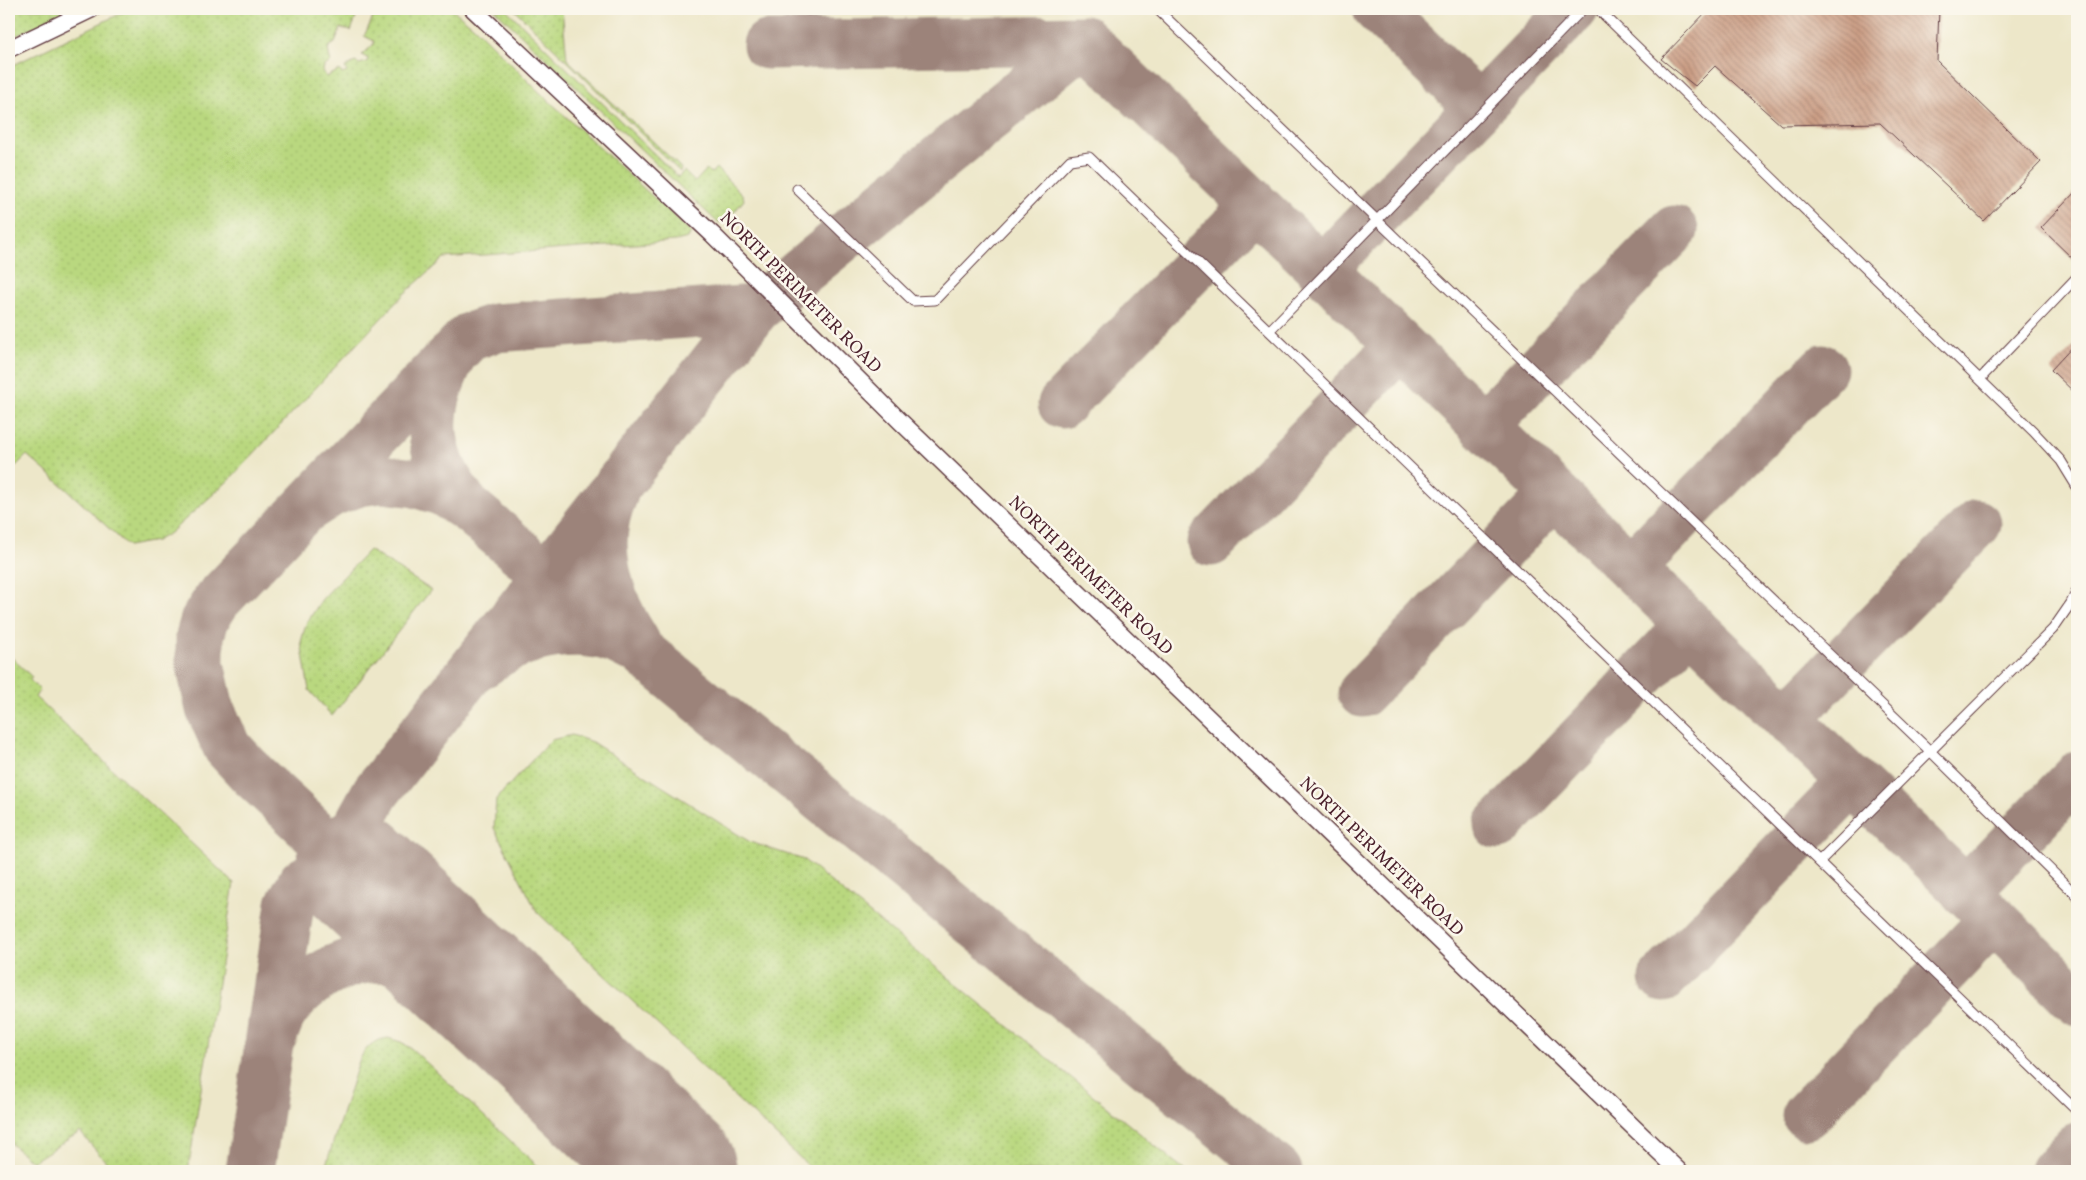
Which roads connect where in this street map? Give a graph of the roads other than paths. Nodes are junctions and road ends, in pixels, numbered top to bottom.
1 (92, 9) edge
2 (473, 9) edge
3 (1156, 9) edge
4 (1583, 9) edge
5 (1598, 9) edge
6 (9, 49) edge
7 (797, 188) dead end
8 (1377, 220) junction
9 (2077, 277) edge
10 (1269, 331) junction
11 (1980, 379) junction
12 (2077, 486) edge
13 (2077, 590) edge
14 (1929, 750) junction
15 (1819, 862) junction
16 (2077, 896) edge
17 (2077, 1111) edge
18 (1679, 1171) edge

1 - 6 street
2 - 18 street, NORTH PERIMETER ROAD
3 - 8 lane
4 - 8 lane
5 - 11 lane
7 - 10 lane
8 - 10 lane
8 - 14 lane
9 - 11 lane
10 - 15 lane
11 - 12 lane
13 - 14 lane
14 - 15 lane
14 - 16 lane
15 - 17 lane

